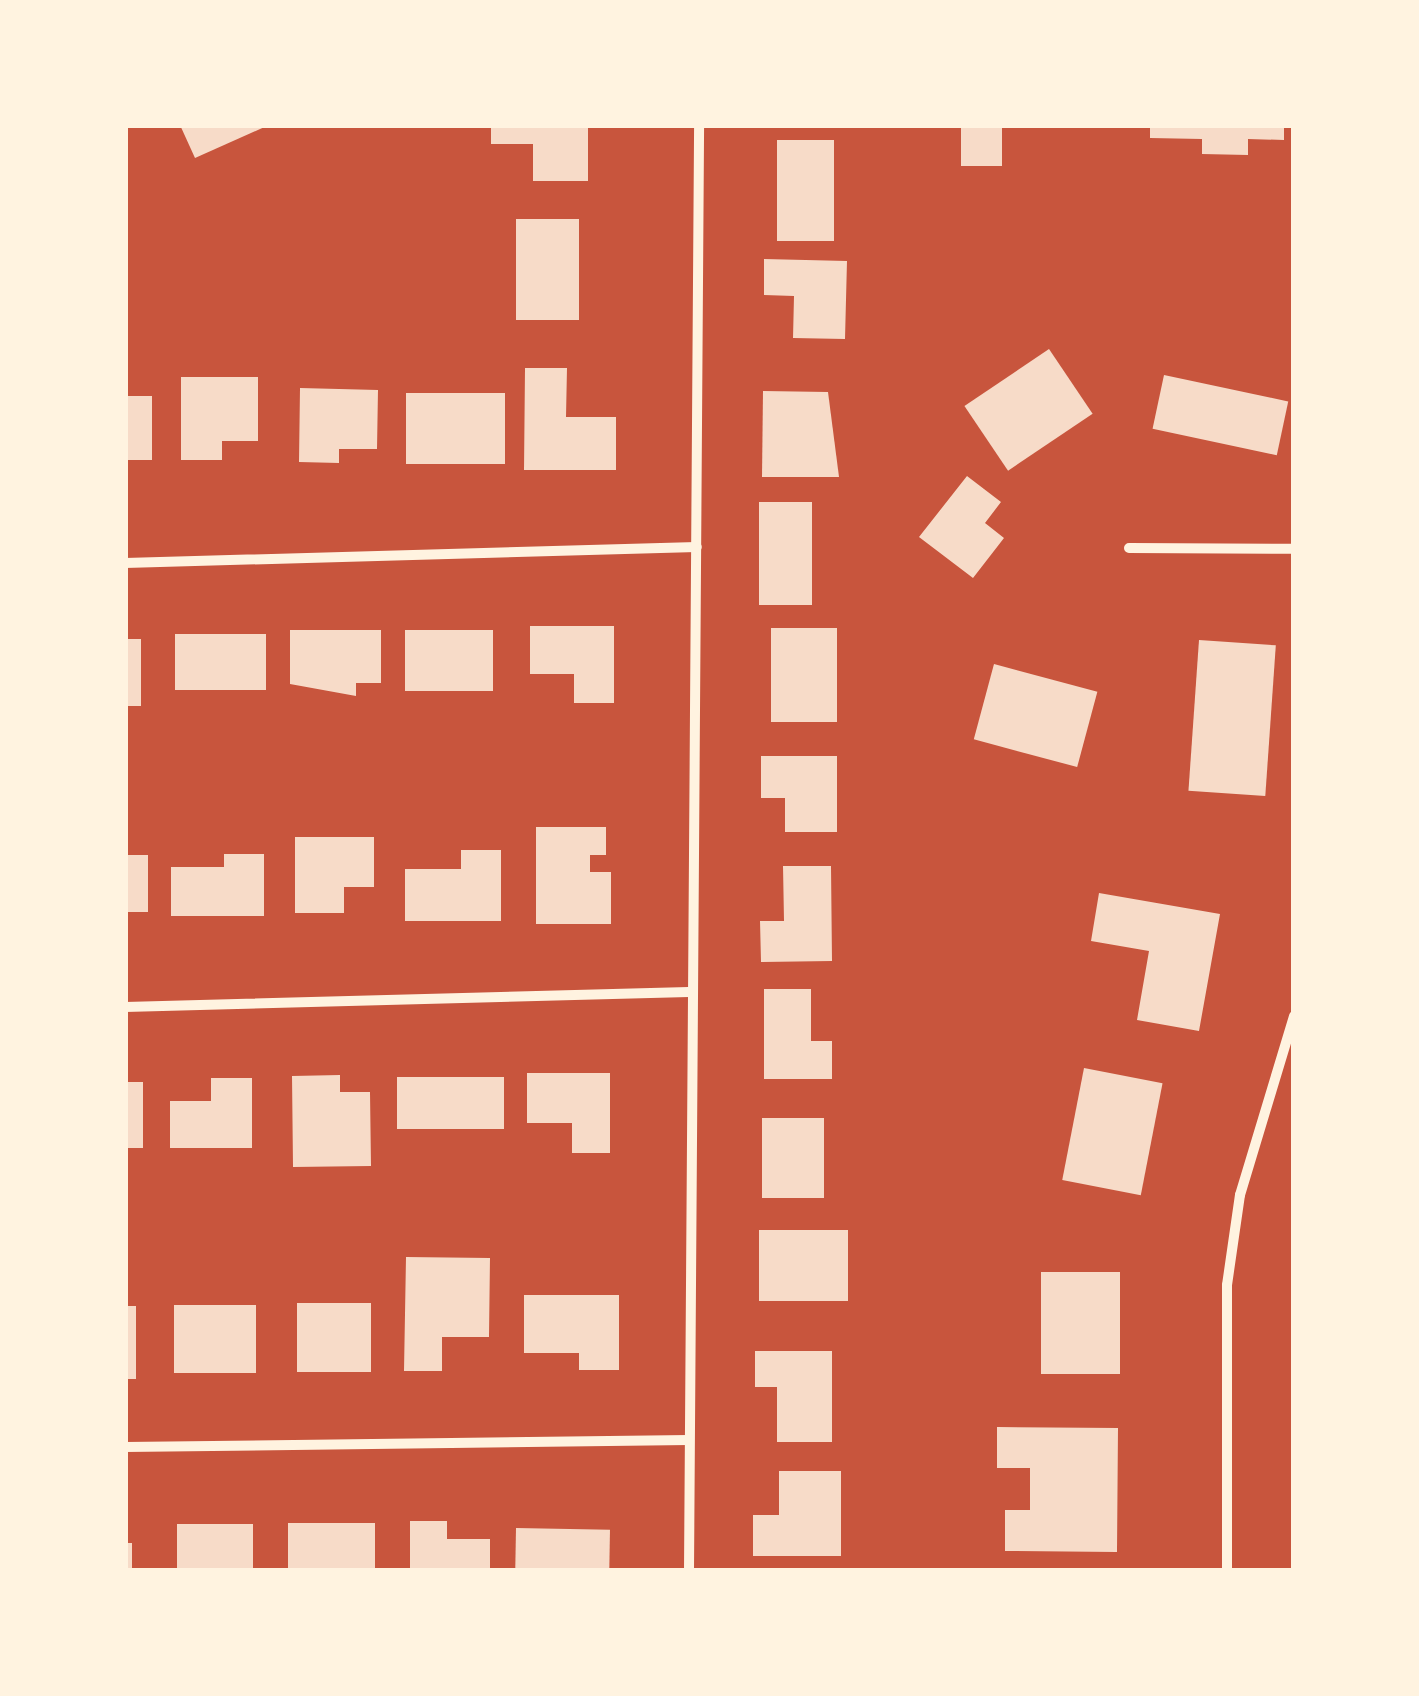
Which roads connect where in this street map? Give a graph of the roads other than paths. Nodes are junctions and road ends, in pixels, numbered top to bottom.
1 (699, 125) edge
2 (697, 547) junction
3 (1129, 548) dead end
4 (1294, 548) edge
5 (125, 562) edge
6 (689, 992) junction
7 (125, 1007) edge
8 (1294, 1016) edge
9 (689, 1440) junction
10 (125, 1447) edge
11 (689, 1571) edge
12 (1226, 1571) edge

1 - 2 street
2 - 5 street
2 - 6 street
3 - 4 street
6 - 7 street
6 - 9 street
8 - 12 street
9 - 10 street
9 - 11 street

